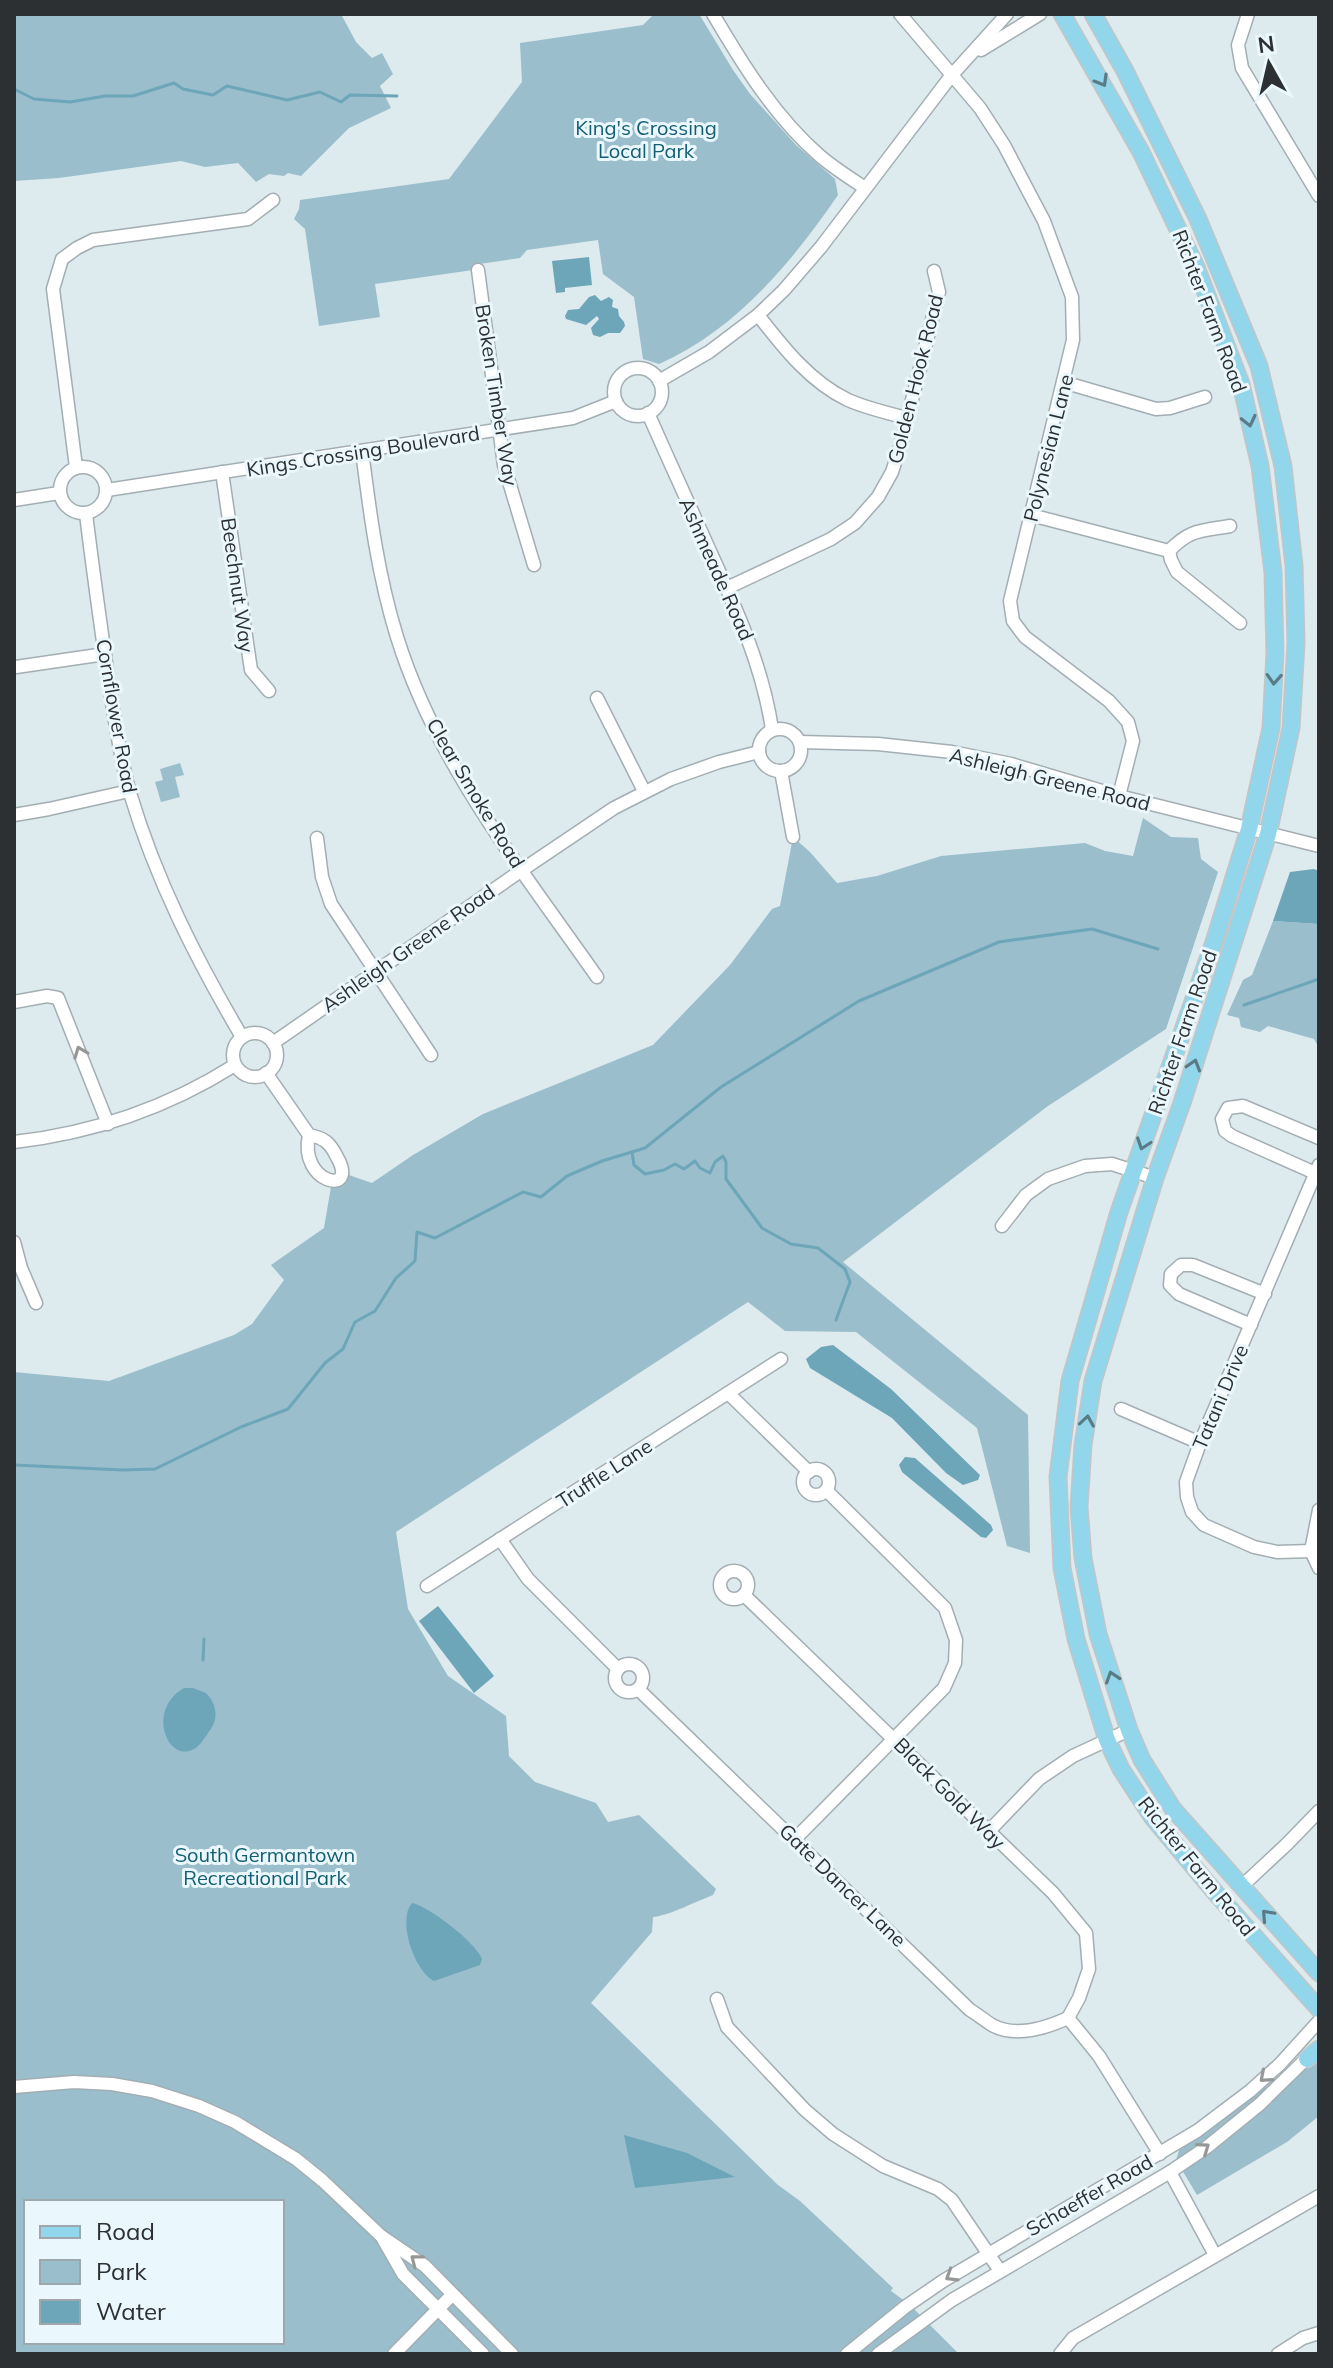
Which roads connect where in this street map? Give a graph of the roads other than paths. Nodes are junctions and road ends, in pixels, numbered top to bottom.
1 (713, 14) edge
2 (900, 14) edge
3 (1007, 14) edge
4 (1040, 14) edge
5 (1062, 14) edge
6 (1093, 14) edge
7 (1248, 14) edge
8 (951, 76) junction
9 (865, 188) junction
10 (1319, 196) edge
11 (273, 200) dead end
12 (478, 270) dead end
13 (934, 271) dead end
14 (758, 315) junction
15 (659, 381) junction
16 (1063, 382) junction
17 (1205, 397) dead end
18 (616, 401) junction
19 (648, 413) junction
20 (907, 418) junction
21 (500, 429) junction
22 (362, 451) junction
23 (76, 467) junction
24 (222, 472) junction
25 (107, 490) junction
26 (59, 493) junction
27 (14, 500) edge
28 (86, 514) junction
29 (1031, 515) junction
30 (1230, 526) dead end
31 (1169, 551) junction
32 (534, 565) dead end
33 (727, 588) junction
34 (1240, 623) dead end
35 (105, 654) junction
36 (16, 667) dead end
37 (269, 691) dead end
38 (597, 698) dead end
39 (772, 729) junction
40 (800, 742) junction
41 (759, 752) junction
42 (781, 771) junction
43 (129, 791) junction
44 (644, 791) junction
45 (1119, 796) junction
46 (14, 815) edge
47 (1249, 829) junction
48 (1268, 834) junction
49 (793, 837) dead end
50 (317, 838) dead end
51 (1319, 846) edge
52 (522, 870) junction
53 (375, 971) junction
54 (597, 977) dead end
55 (14, 1002) edge
56 (242, 1037) junction
57 (273, 1043) junction
58 (431, 1055) dead end
59 (235, 1065) junction
60 (266, 1073) junction
61 (108, 1124) junction
62 (309, 1135) dead end
63 (1319, 1138) edge
64 (14, 1142) edge
65 (1317, 1169) edge
66 (1134, 1170) junction
67 (1155, 1178) junction
68 (1002, 1226) dead end
69 (14, 1242) edge
70 (1265, 1294) junction
71 (36, 1303) dead end
72 (1251, 1325) junction
73 (781, 1359) dead end
74 (728, 1393) junction
75 (1121, 1409) dead end
76 (1200, 1443) junction
77 (809, 1472) junction
78 (827, 1491) junction
79 (1319, 1510) edge
80 (500, 1539) junction
81 (1311, 1551) junction
82 (1319, 1568) edge
83 (427, 1586) dead end
84 (744, 1595) dead end
85 (618, 1669) junction
86 (638, 1689) junction
87 (1129, 1730) junction
88 (894, 1738) junction
89 (1107, 1740) junction
90 (1319, 1811) edge
91 (988, 1832) junction
92 (795, 1839) junction
93 (1242, 1886) junction
94 (1319, 1973) edge
95 (717, 1999) dead end
96 (1319, 2009) edge
97 (1068, 2018) junction
98 (1319, 2021) edge
99 (1315, 2051) edge
100 (14, 2087) edge
101 (1160, 2154) junction
102 (1170, 2172) junction
103 (1319, 2196) edge
104 (381, 2236) junction
105 (989, 2253) junction
106 (1215, 2255) junction
107 (1000, 2271) junction
108 (452, 2295) junction
109 (438, 2309) junction
110 (1319, 2333) edge
111 (394, 2354) edge
112 (483, 2354) edge
113 (512, 2354) edge
114 (847, 2354) edge
115 (878, 2354) edge
116 (1060, 2354) edge
117 (1278, 2354) edge

1 - 9 street
2 - 8 street, Polynesian Lane
3 - 8 street
4 - 8 street
5 -> 47 main road, Richter Farm Road
6 - 48 main road, Richter Farm Road
7 - 10 street
8 - 9 street
8 - 16 street, Polynesian Lane
9 - 14 street
11 - 23 street
12 - 21 street, Broken Timber Way
13 - 20 street, Golden Hook Road
14 - 15 street
14 - 20 street
15 - 18 street
15 - 19 street
16 - 17 street
16 - 29 street, Polynesian Lane
18 - 19 street
18 - 21 street, Kings Crossing Boulevard
19 - 33 street, Ashmeade Road
20 - 33 street, Golden Hook Road
21 - 22 street, Kings Crossing Boulevard
21 - 32 street, Broken Timber Way
22 - 24 street, Kings Crossing Boulevard
22 - 52 street, Clear Smoke Road
23 - 25 street
23 - 26 street
24 - 25 street, Kings Crossing Boulevard
24 - 37 street, Beechnut Way
25 - 28 street
26 - 27 street
26 - 28 street
28 - 35 street, Cornflower Road
29 - 31 street
29 - 45 street, Polynesian Lane
30 - 31 street
31 - 34 street
33 - 39 street, Ashmeade Road
35 - 36 street
35 - 43 street, Cornflower Road
38 - 44 street
39 - 40 street
39 - 41 street
40 - 42 street
40 - 45 street, Ashleigh Greene Road
41 - 42 street
41 - 44 street, Ashleigh Greene Road
42 - 49 street
43 - 46 street
43 - 56 street, Cornflower Road
44 - 52 street, Ashleigh Greene Road
45 - 47 street, Ashleigh Greene Road
47 - 48 street, Ashleigh Greene Road
47 -> 66 main road, Richter Farm Road
48 - 51 street, Ashleigh Greene Road
67 -> 48 main road, Richter Farm Road
50 - 53 street
52 - 53 street, Ashleigh Greene Road
52 - 54 street, Clear Smoke Road
53 - 57 street, Ashleigh Greene Road
53 - 58 street
61 -> 55 street
56 - 57 street
56 - 59 street
57 - 60 street
59 - 60 street
59 - 61 street
60 - 62 street
61 - 64 street
63 - 65 street
65 - 70 street, Tatani Drive
66 - 67 street
66 - 68 street
66 - 89 main road, Richter Farm Road
87 -> 67 main road, Richter Farm Road
69 - 71 street
70 - 72 street, Tatani Drive
70 - 72 street
72 - 76 street, Tatani Drive
73 - 74 street, Truffle Lane
74 - 77 street
74 - 80 street, Truffle Lane
75 - 76 street
76 - 81 street, Tatani Drive
77 - 78 street
77 - 78 street
78 - 88 street
79 - 81 street
80 - 83 street, Truffle Lane
80 - 85 street, Gate Dancer Lane
81 - 82 street
84 - 88 street, Black Gold Way
85 - 86 street, Gate Dancer Lane
85 - 86 street, Gate Dancer Lane
86 - 92 street, Gate Dancer Lane
87 - 89 street
87 - 93 main road, Richter Farm Road
88 - 91 street, Black Gold Way
88 - 92 street
89 - 91 street
89 - 96 main road, Richter Farm Road
90 - 93 street
91 - 97 street, Black Gold Way
92 - 97 street, Gate Dancer Lane
94 -> 93 main road, Richter Farm Road
95 - 105 street
97 - 101 street
98 -> 101 street, Schaeffer Road
102 -> 99 street, Schaeffer Road
100 - 104 street
101 - 105 street, Schaeffer Road
102 - 106 street
102 - 107 street, Schaeffer Road
103 - 106 street
108 -> 104 street
104 - 109 street
105 - 107 street
105 -> 114 street, Schaeffer Road
106 - 116 street
107 - 115 street, Schaeffer Road
108 - 109 street
108 - 113 street
109 - 111 street
109 - 112 street
110 - 117 street

